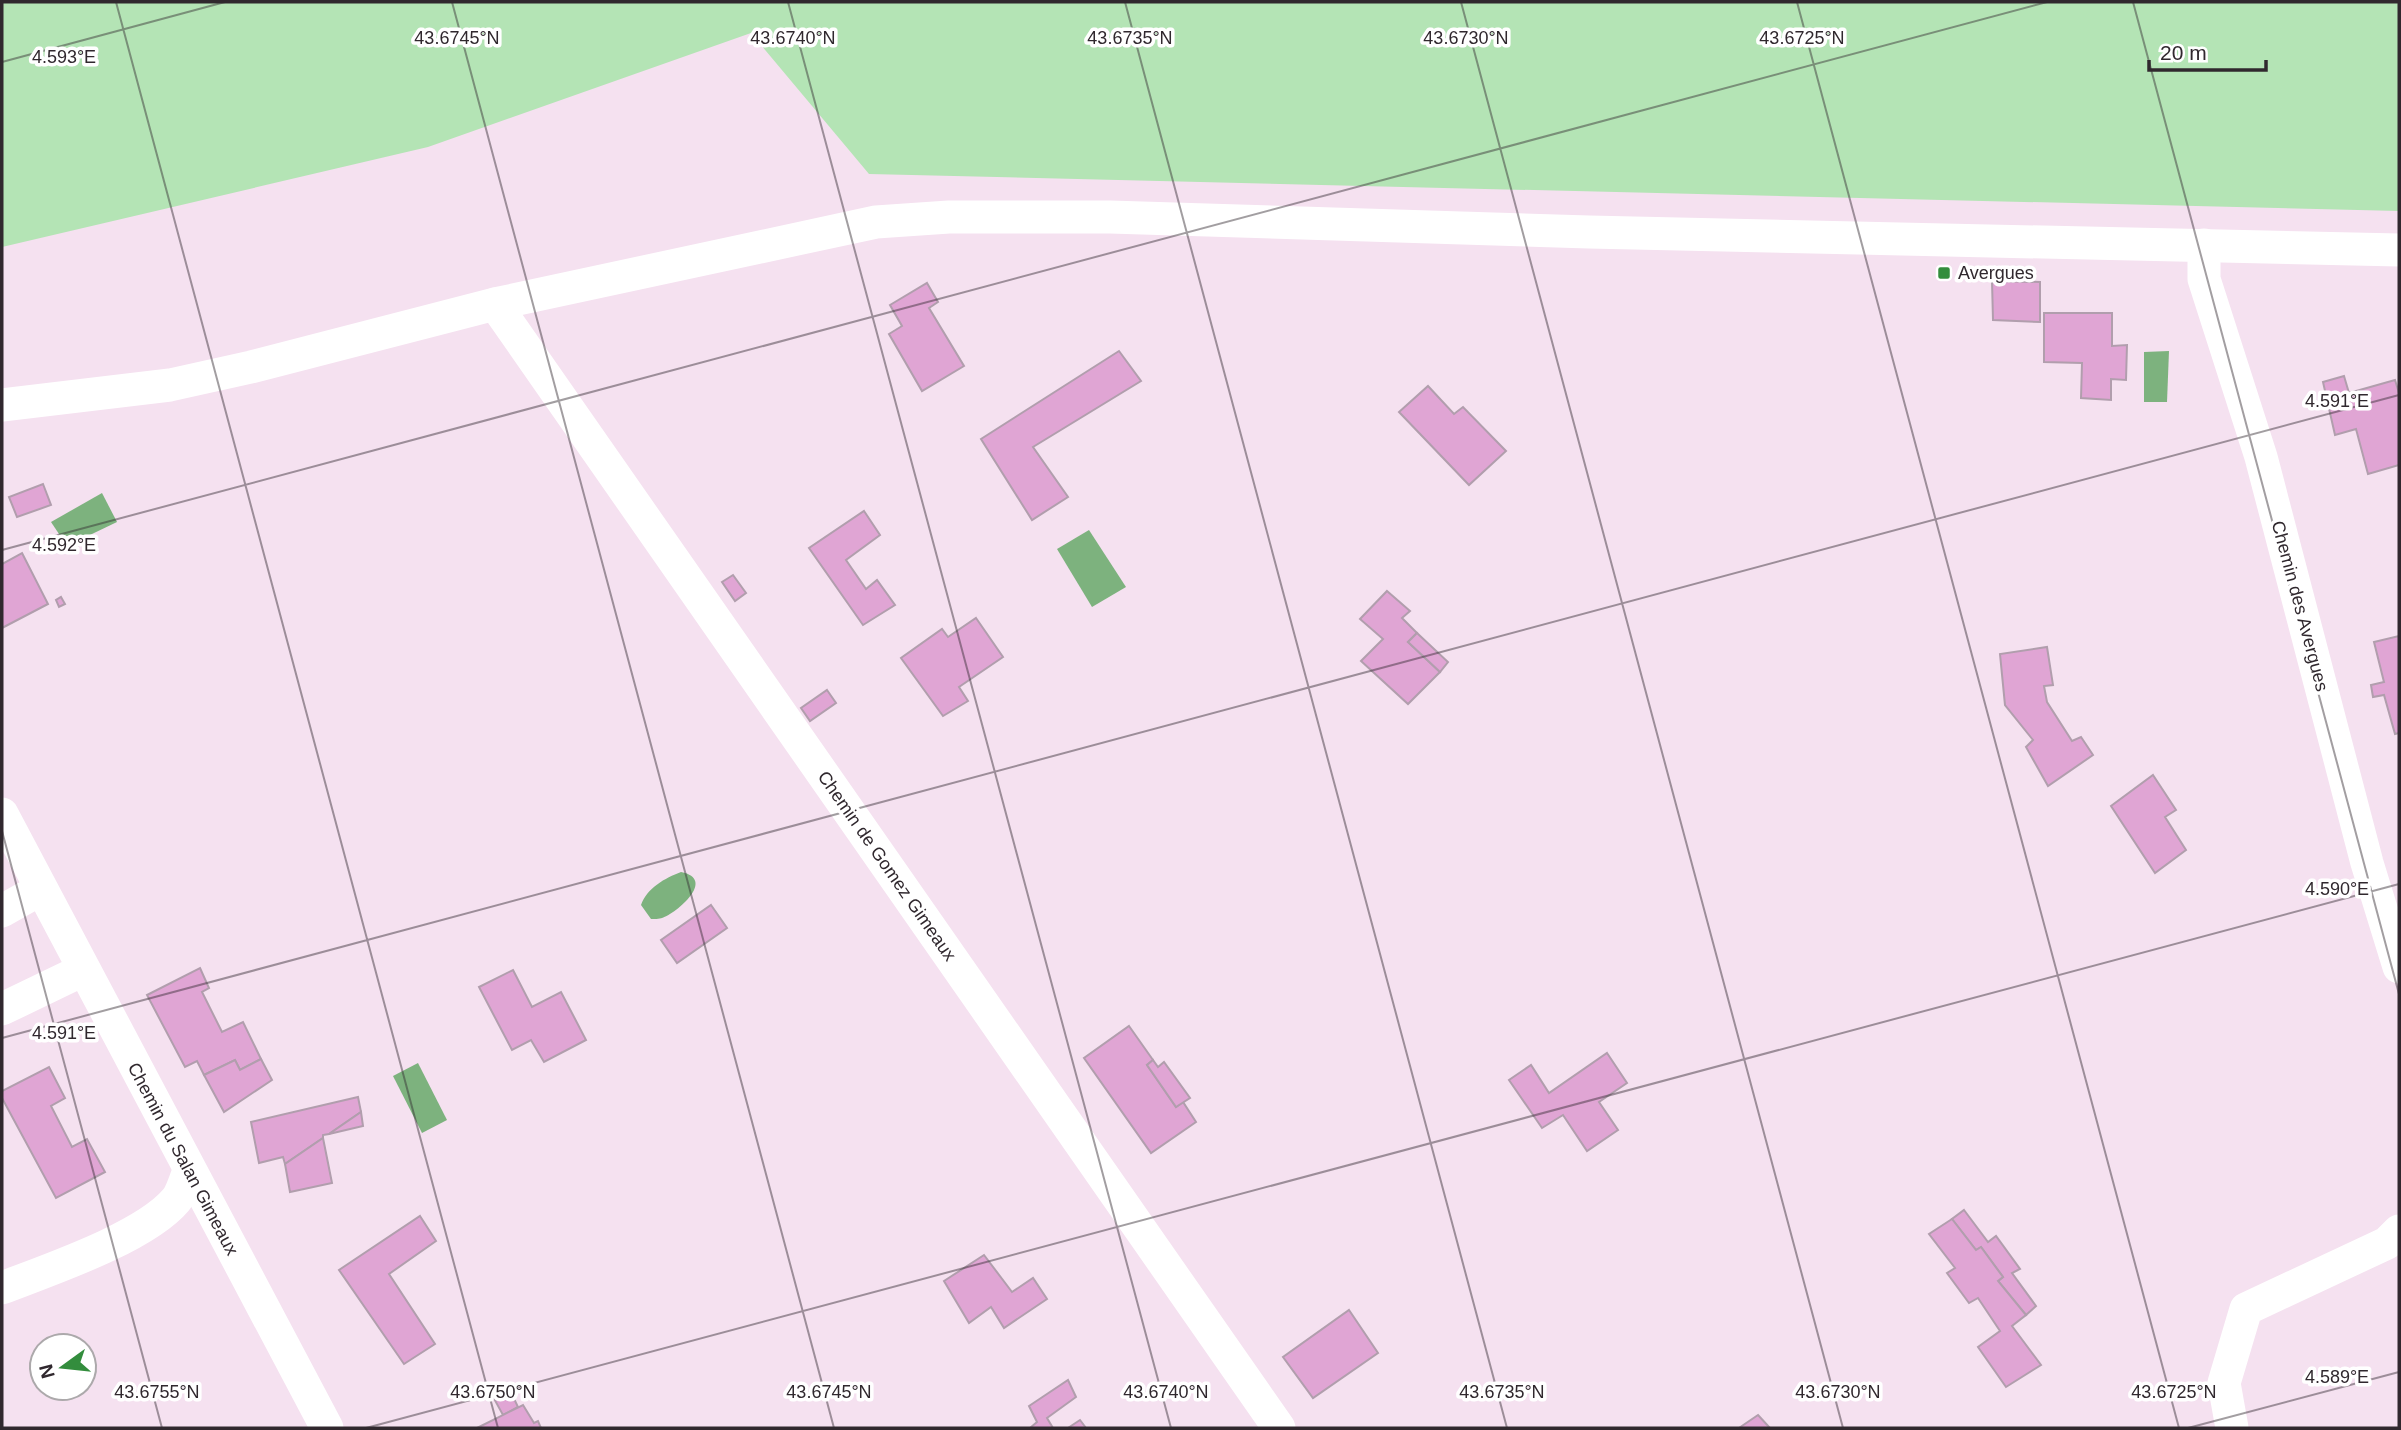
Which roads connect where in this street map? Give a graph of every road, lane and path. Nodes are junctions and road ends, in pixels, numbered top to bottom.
1 (2204, 245) junction
2 (2399, 250) edge
3 (495, 304) junction
4 (2, 405) edge
5 (2, 814) edge
6 (41, 889) junction
7 (2, 911) edge
8 (2399, 967) edge
9 (83, 970) junction
10 (2, 1009) edge
11 (189, 1171) junction
12 (2399, 1230) edge
13 (2, 1288) edge
14 (327, 1428) edge
15 (1279, 1428) edge
16 (2232, 1428) edge

1 - 2 street
1 - 3 street
1 - 8 street, Chemin des Avergues
3 - 4 street
3 - 15 street, Chemin de Gomez Gimeaux
5 - 6 street, Chemin du Salan Gimeaux
6 - 7 street
6 - 9 street, Chemin du Salan Gimeaux
9 - 10 street
9 - 11 street, Chemin du Salan Gimeaux
11 - 13 street
11 - 14 street, Chemin du Salan Gimeaux
12 - 16 street

